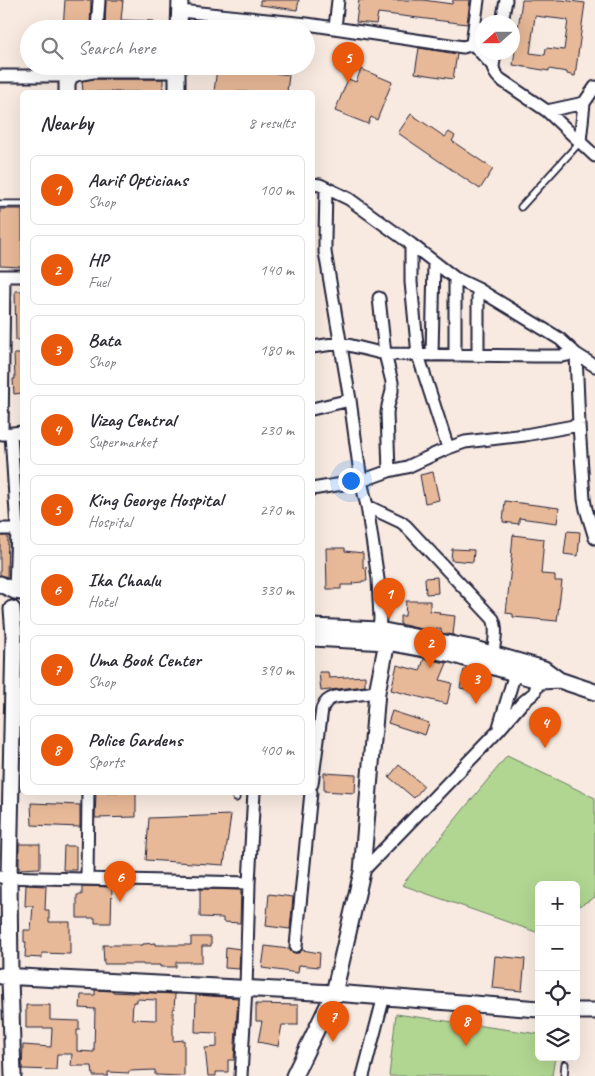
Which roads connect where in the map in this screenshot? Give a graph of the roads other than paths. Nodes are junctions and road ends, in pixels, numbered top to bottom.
1 (99, 0) edge
2 (338, 0) edge
3 (478, 0) edge
4 (506, 0) edge
5 (180, 5) edge
6 (503, 15) edge
7 (98, 20) edge
8 (179, 20) edge
9 (281, 20) edge
10 (315, 25) edge
11 (335, 28) junction
12 (472, 42) junction
13 (494, 60) edge
14 (493, 66) junction
15 (177, 75) edge
16 (0, 76) edge
17 (70, 76) joint
18 (595, 87) edge
19 (67, 90) edge
20 (177, 90) edge
21 (584, 103) junction
22 (547, 110) junction
23 (580, 142) junction
24 (595, 156) edge
25 (315, 185) edge
26 (326, 188) junction
27 (0, 204) edge
28 (20, 204) edge
29 (521, 207) dead end
30 (411, 244) junction
31 (434, 262) junction
32 (2, 276) edge
33 (20, 276) edge
34 (455, 278) junction
35 (478, 289) junction
36 (378, 298) dead end
37 (340, 343) junction
38 (315, 347) edge
39 (574, 352) junction
40 (385, 354) junction
41 (455, 354) junction
42 (418, 355) junction
43 (432, 355) junction
44 (478, 355) junction
45 (595, 366) edge
46 (350, 400) junction
47 (315, 408) edge
48 (579, 425) junction
49 (9, 433) edge
50 (448, 448) junction
51 (389, 471) junction
52 (361, 481) junction
53 (315, 489) edge
54 (367, 506) junction
55 (0, 529) edge
56 (20, 529) edge
57 (595, 538) edge
58 (0, 584) edge
59 (19, 592) edge
60 (12, 608) edge
61 (315, 627) edge
62 (383, 636) junction
63 (315, 638) edge
64 (493, 654) junction
65 (516, 668) junction
66 (542, 675) junction
67 (377, 692) junction
68 (595, 692) edge
69 (498, 732) junction
70 (315, 762) edge
71 (88, 795) edge
72 (254, 795) edge
73 (312, 795) edge
74 (362, 872) junction
75 (5, 877) edge
76 (87, 878) junction
77 (249, 883) junction
78 (0, 926) edge
79 (296, 946) dead end
80 (4, 976) edge
81 (246, 988) junction
82 (334, 992) junction
83 (384, 996) junction
84 (535, 1008) edge
85 (580, 1011) edge
86 (595, 1011) edge
87 (565, 1064) dead end
88 (3, 1076) edge
89 (13, 1076) edge
90 (242, 1076) edge
91 (294, 1076) edge
92 (363, 1076) edge
93 (564, 1076) edge

1 - 7 street
2 - 11 street
3 - 12 street
4 - 6 street
5 - 8 main road
5 - 9 street
10 - 11 street
11 - 12 street
12 - 14 street
13 - 14 street
14 - 22 street
15 - 20 main road
16 - 17 street
17 - 19 main road
18 - 21 street
21 - 22 street
21 - 23 street
22 - 23 street
23 - 24 street
23 - 29 lane
25 - 26 street
26 - 30 street
26 - 37 street
27 - 28 lane
30 - 31 street
30 - 42 street
31 - 34 street
31 - 43 street
32 - 33 street
32 - 49 street
34 - 35 street
34 - 41 street
35 - 39 street
35 - 44 street
36 - 40 street
37 - 38 street
37 - 40 street
37 - 46 street
39 - 44 street
39 - 45 street
39 - 48 street
40 - 42 street
40 - 51 street
41 - 43 street
41 - 44 street
42 - 43 street
42 - 50 street
46 - 47 street
46 - 52 street
48 - 50 street
48 - 57 street
49 - 56 street
50 - 51 street
51 - 52 street
52 - 53 street
52 - 54 street
54 - 62 street
54 - 64 street
55 - 56 street
56 - 59 street
58 - 59 main road
60 - 75 main road
61 - 62 main road
62 - 63 main road
62 - 64 main road
62 - 65 main road
62 - 67 main road
64 - 65 main road
65 - 66 main road
65 - 69 street
66 - 68 main road
66 - 69 street
67 - 70 street
67 - 74 main road
69 - 74 street
71 - 76 street
72 - 77 street
73 - 79 street
74 - 82 main road
75 - 76 street
75 - 80 main road
76 - 77 street
77 - 81 street
78 - 80 main road
80 - 81 main road
80 - 88 main road
80 - 89 main road
81 - 82 main road
81 - 90 street
82 - 83 main road
82 - 91 main road
83 - 84 main road
83 - 92 street
85 - 86 main road
87 - 93 lane

